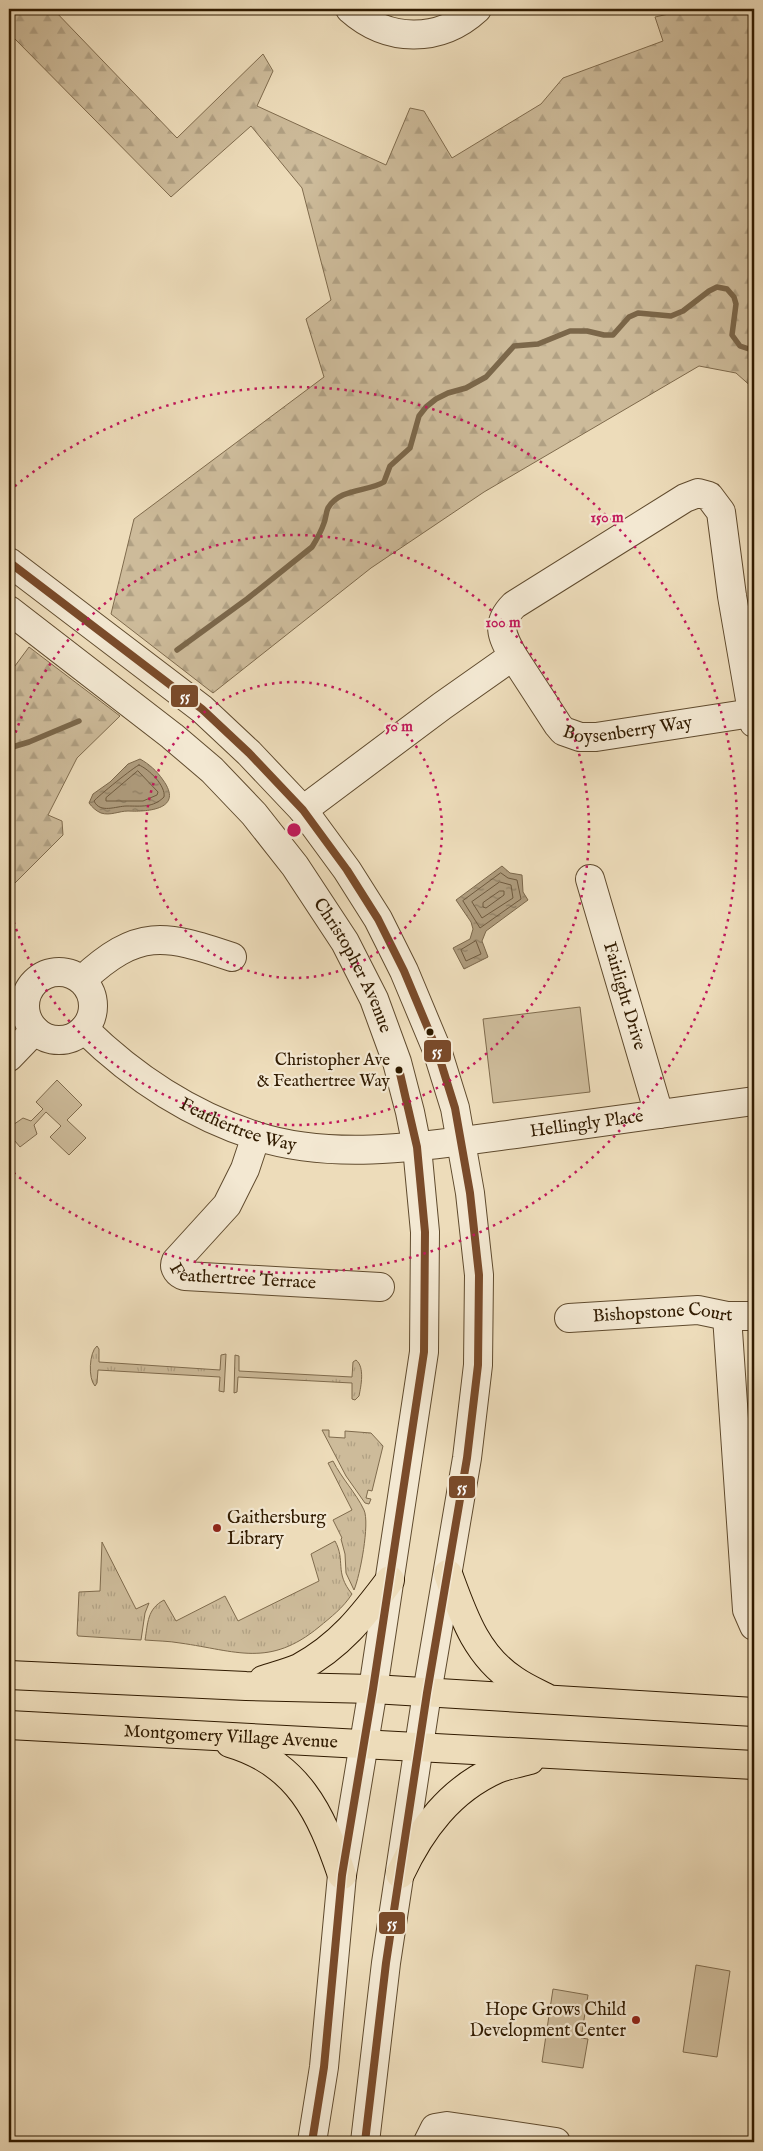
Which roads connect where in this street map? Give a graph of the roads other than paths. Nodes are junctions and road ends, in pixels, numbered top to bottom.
1 (350, 9) edge
2 (477, 9) edge
3 (9, 562) edge
4 (9, 610) edge
5 (513, 656) junction
6 (753, 718) edge
7 (303, 810) junction
8 (590, 879) dead end
9 (232, 957) dead end
10 (82, 980) junction
11 (84, 1029) junction
12 (35, 1030) junction
13 (9, 1057) edge
14 (754, 1102) edge
15 (659, 1114) junction
16 (256, 1136) junction
17 (461, 1141) junction
18 (417, 1147) junction
19 (380, 1287) dead end
20 (727, 1316) junction
21 (754, 1316) edge
22 (569, 1318) dead end
23 (448, 1574) junction
24 (390, 1580) junction
25 (754, 1626) edge
26 (9, 1675) edge
27 (246, 1686) junction
28 (373, 1689) junction
29 (427, 1693) junction
30 (550, 1700) junction
31 (754, 1712) edge
32 (9, 1725) edge
33 (205, 1736) junction
34 (364, 1743) junction
35 (420, 1746) junction
36 (550, 1755) junction
37 (754, 1765) edge
38 (400, 1874) junction
39 (342, 1875) junction
40 (312, 2142) edge
41 (365, 2142) edge
42 (428, 2142) edge
43 (556, 2142) edge

1 - 2 street
3 - 7 street
4 - 18 street, Christopher Avenue
5 - 6 street, Boysenberry Way
5 - 6 street, Boysenberry Way
5 - 7 street
7 - 17 street
8 - 15 street, Fairlight Drive
9 - 10 street
10 - 11 street
10 - 12 street
11 - 12 street
11 - 16 street, Feathertree Way
12 - 13 street
14 - 15 street, Hellingly Place
15 - 17 street, Hellingly Place
16 - 18 street, Feathertree Way
16 - 19 street, Feathertree Terrace
17 - 18 street, Hellingly Place
17 - 23 street
18 - 24 street, Christopher Avenue
20 - 21 street, Bishopstone Court
20 - 22 street, Bishopstone Court
20 - 25 street
23 - 29 street
23 - 30 main road
24 - 27 main road
24 - 28 street, Christopher Avenue
26 - 27 main road
27 - 28 main road
28 - 29 main road
28 - 34 street, Christopher Avenue
29 - 30 main road
29 - 35 street
30 - 31 main road
32 - 33 main road, Montgomery Village Avenue
33 - 34 main road, Montgomery Village Avenue
33 - 39 main road
34 - 35 main road, Montgomery Village Avenue
34 - 39 street, Christopher Avenue
35 - 36 main road, Montgomery Village Avenue
35 - 38 street
36 - 37 main road, Montgomery Village Avenue
36 - 38 main road
38 - 41 street
39 - 40 street, Christopher Avenue
42 - 43 street

